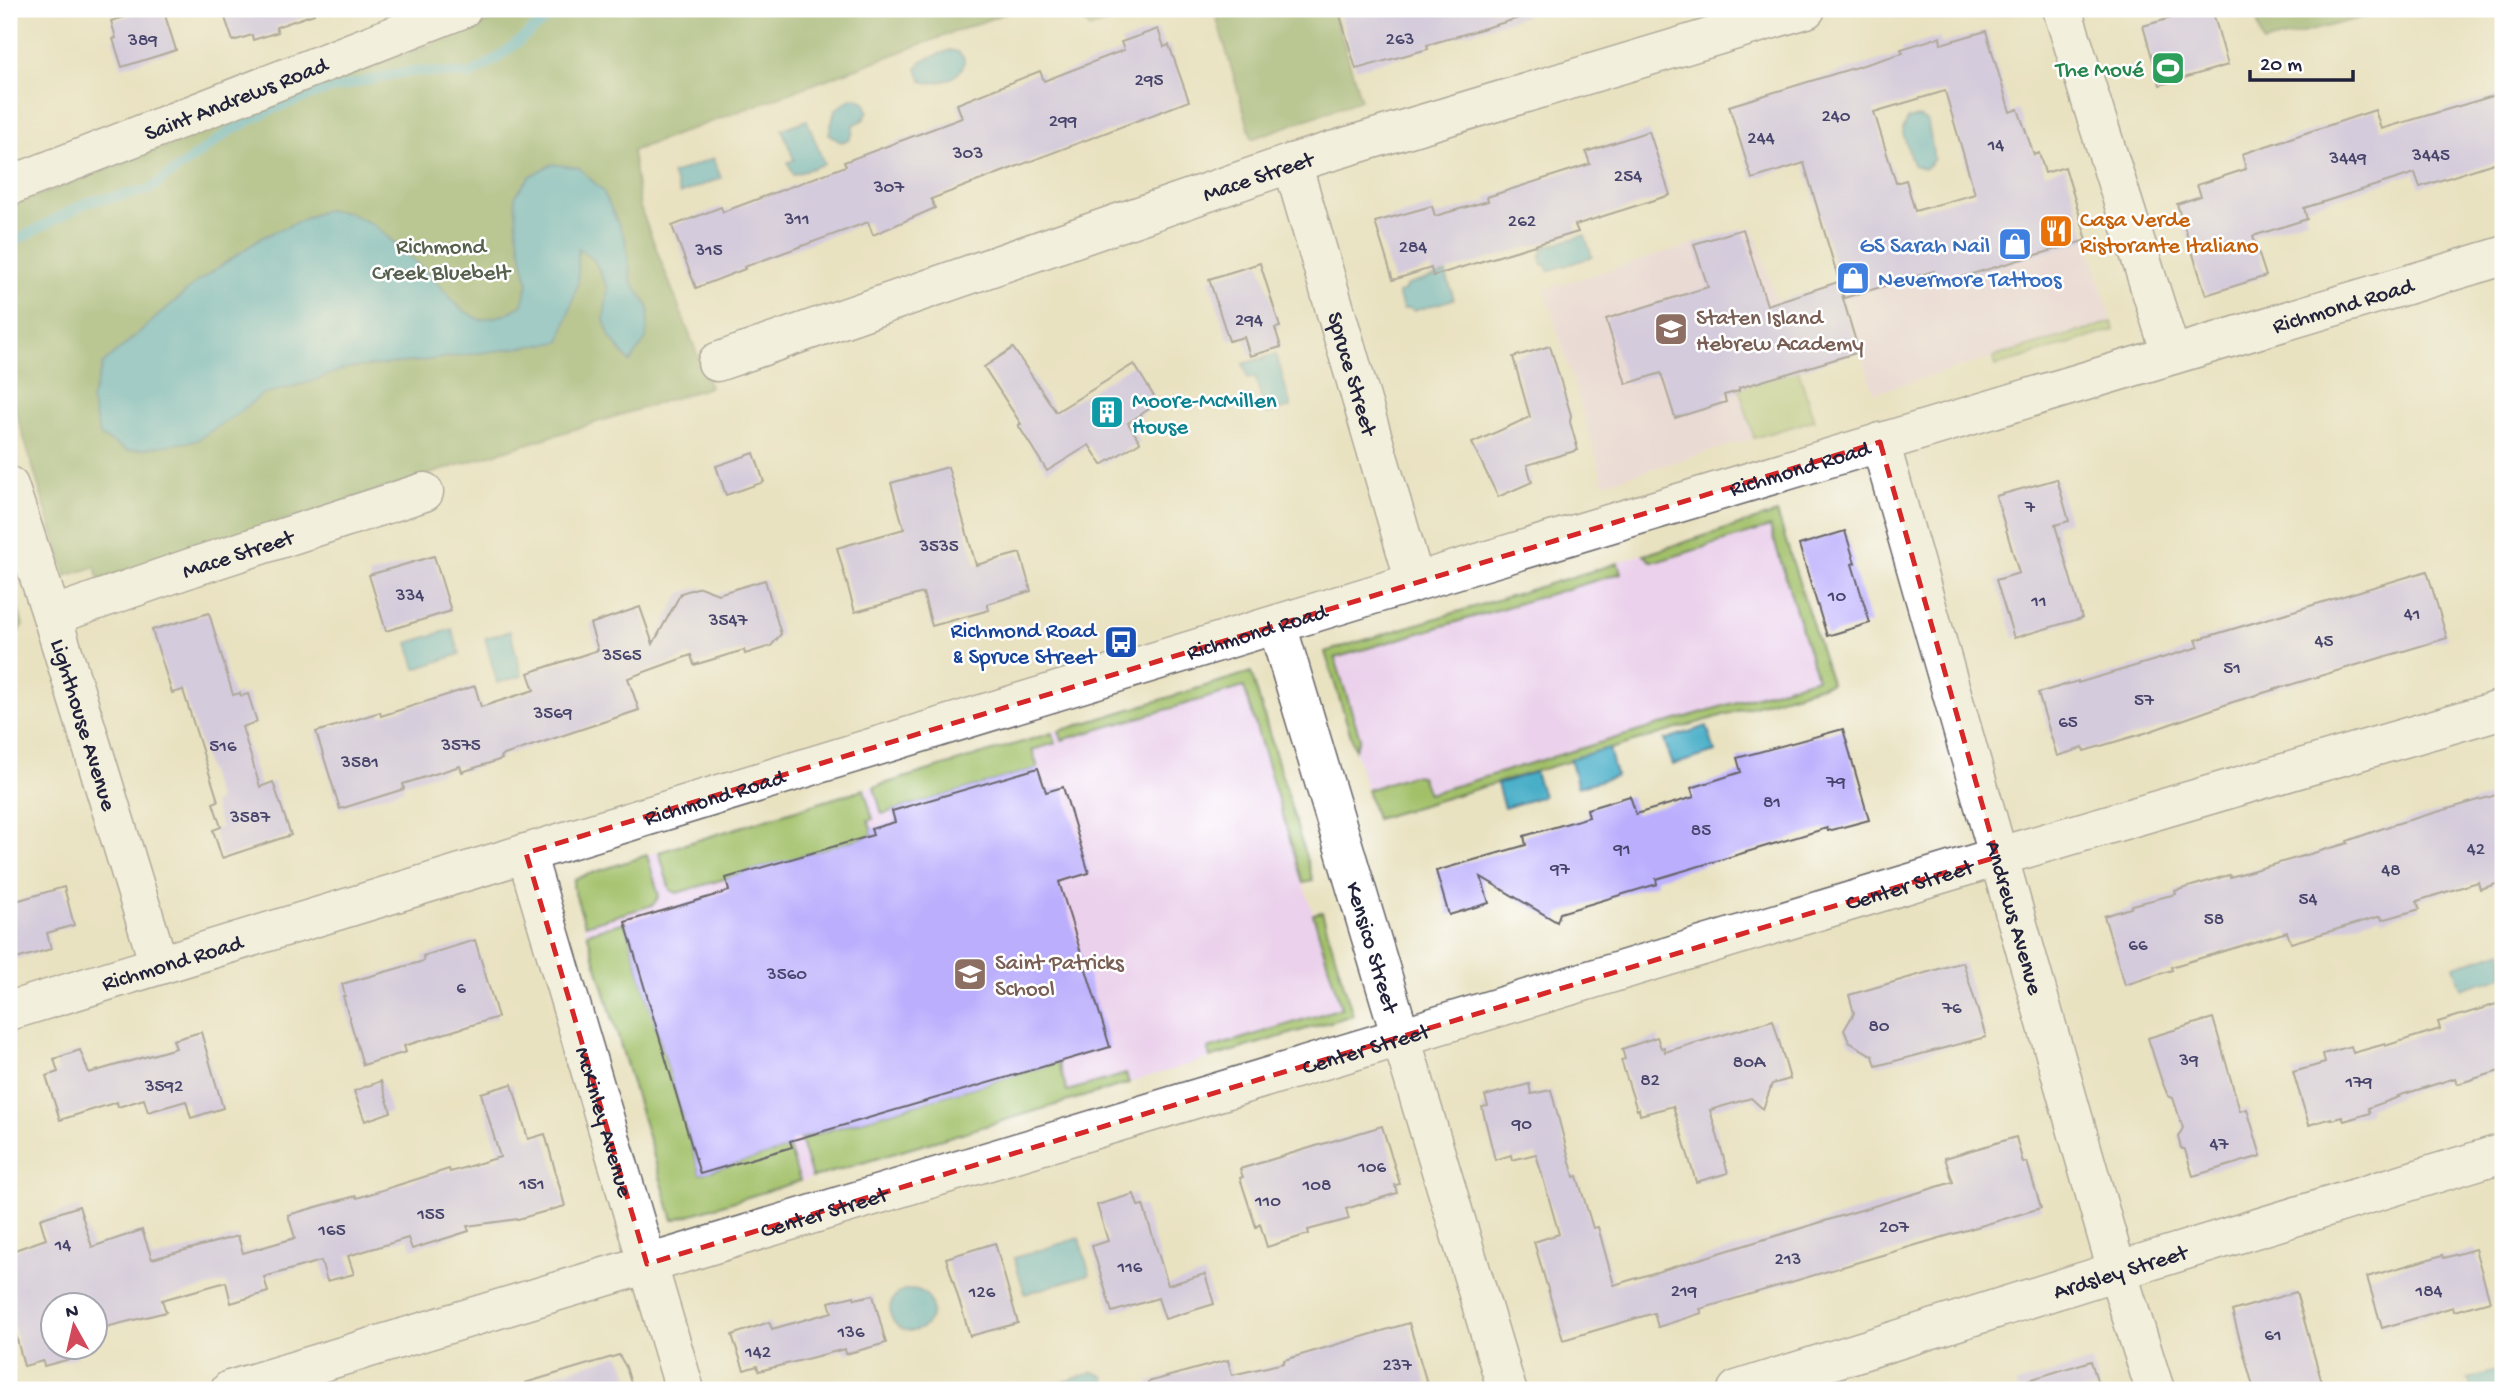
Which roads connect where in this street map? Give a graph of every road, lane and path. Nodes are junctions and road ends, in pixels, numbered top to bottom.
1 (462, 9) edge
2 (1806, 9) edge
3 (2062, 9) edge
4 (1292, 163) junction
5 (9, 186) edge
6 (2503, 256) edge
7 (2171, 354) junction
8 (718, 362) dead end
9 (1880, 442) junction
10 (9, 486) edge
11 (424, 492) dead end
12 (1415, 582) junction
13 (52, 616) junction
14 (1277, 625) junction
15 (2503, 709) edge
16 (526, 853) junction
17 (1997, 857) junction
18 (159, 965) junction
19 (9, 1011) edge
20 (1402, 1037) junction
21 (2503, 1153) edge
22 (647, 1264) junction
23 (2117, 1271) junction
24 (230, 1390) edge
25 (685, 1390) edge
26 (1507, 1390) edge
27 (1737, 1390) edge
28 (2155, 1390) edge

1 - 5 street, Saint Andrews Road
2 - 4 street, Mace Street
3 - 7 street
4 - 8 street, Mace Street
4 - 12 street, Spruce Street
6 - 7 street, Richmond Road
7 - 9 street, Richmond Road
9 - 12 street, Richmond Road
9 - 17 street, Andrews Avenue
10 - 13 street, Lighthouse Avenue
11 - 13 street, Mace Street
12 - 14 street, Richmond Road
13 - 18 street, Lighthouse Avenue
14 - 16 street, Richmond Road
14 - 20 street, Kensico Street
15 - 17 street, Center Street
16 - 18 street, Richmond Road
16 - 22 street, McKinley Avenue
17 - 20 street, Center Street
17 - 23 street, Andrews Avenue
18 - 19 street, Richmond Road
20 - 22 street, Center Street
20 - 26 street, Kensico Street
21 - 23 street, Ardsley Street
22 - 24 street, Center Street
22 - 25 street, McKinley Avenue
23 - 27 street, Ardsley Street
23 - 28 street, Andrews Avenue

